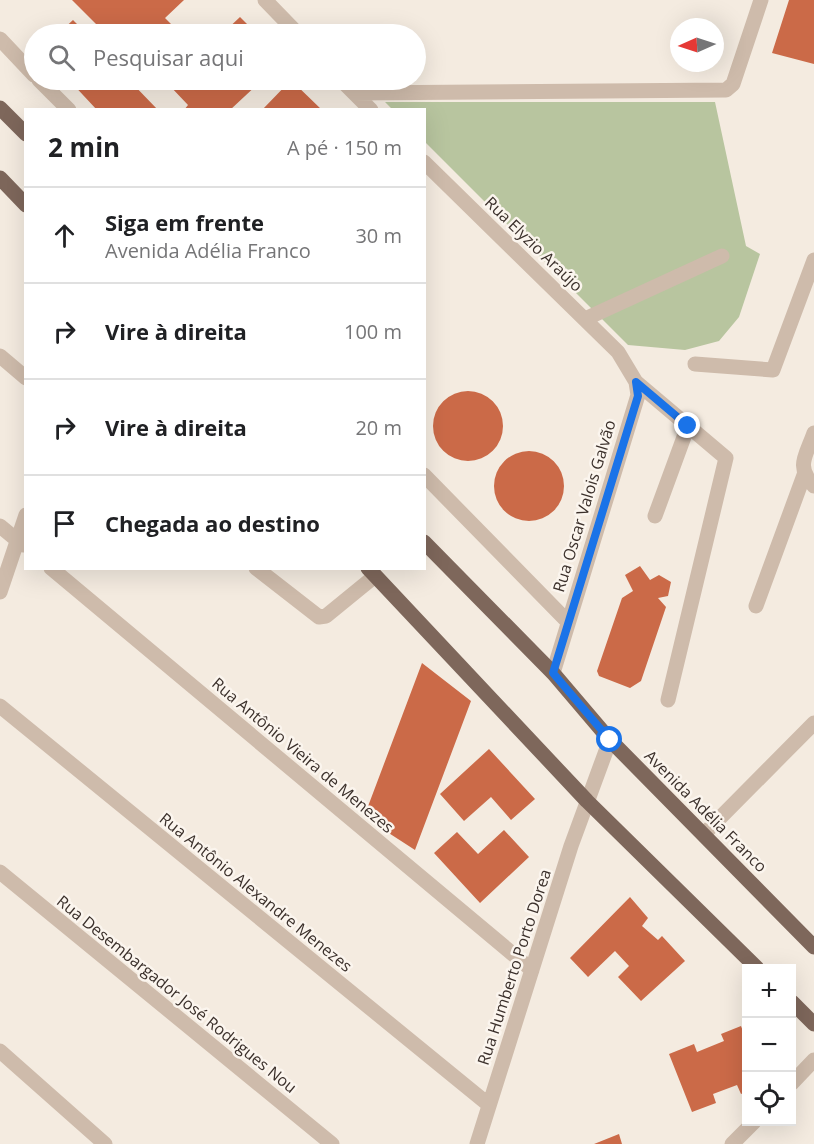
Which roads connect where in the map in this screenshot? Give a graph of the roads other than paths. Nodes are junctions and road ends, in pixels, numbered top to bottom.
1 (266, 0) edge
2 (761, 0) edge
3 (289, 24) edge
4 (0, 39) edge
5 (24, 64) edge
6 (49, 90) edge
7 (351, 90) edge
8 (354, 93) junction
9 (0, 108) edge
10 (67, 108) edge
11 (369, 108) edge
12 (24, 132) edge
13 (426, 164) edge
14 (0, 178) edge
15 (24, 203) edge
16 (722, 256) dead end
17 (814, 260) edge
18 (585, 319) junction
19 (0, 356) edge
20 (695, 364) dead end
21 (24, 376) edge
22 (636, 382) junction
23 (688, 426) junction
24 (814, 433) edge
25 (426, 477) edge
26 (809, 481) edge
27 (656, 516) dead end
28 (0, 526) edge
29 (24, 526) edge
30 (21, 543) edge
31 (426, 544) edge
32 (53, 570) edge
33 (259, 570) edge
34 (371, 572) edge
35 (0, 592) edge
36 (756, 606) dead end
37 (567, 621) junction
38 (553, 673) junction
39 (668, 700) dead end
40 (0, 706) edge
41 (814, 723) edge
42 (610, 740) junction
43 (587, 801) junction
44 (705, 833) junction
45 (0, 872) edge
46 (814, 947) edge
47 (752, 964) edge
48 (532, 970) junction
49 (796, 1006) edge
50 (814, 1024) edge
51 (0, 1051) edge
52 (814, 1060) edge
53 (796, 1079) edge
54 (489, 1105) junction
55 (750, 1126) edge
56 (105, 1144) edge
57 (332, 1144) edge
58 (477, 1144) edge
59 (732, 1144) edge

1 - 3 street
2 - 8 street
4 - 5 street
6 - 10 street
7 - 8 street
8 - 11 street
9 - 12 main road
13 - 18 street, Rua Elyzio Araújo
14 - 15 main road
16 - 18 street
17 - 20 street
18 - 22 street, Rua Elyzio Araújo
19 - 21 street
22 - 23 street
22 - 37 street, Rua Oscar Valois Galvão
23 - 27 street
23 - 39 street
24 - 26 street
25 - 37 street
26 - 36 street
28 - 30 street
29 - 30 street
30 - 35 street
31 - 38 main road, Avenida Adélia Franco
32 - 48 street, Rua Antônio Vieira de Menezes
33 - 34 street
34 - 43 main road
37 - 38 street, Rua Oscar Valois Galvão
38 - 42 main road, Avenida Adélia Franco
40 - 54 street, Rua Antônio Alexandre Menezes
41 - 44 street
42 - 43 street, Rua Humberto Porto Dorea
42 - 44 main road, Avenida Adélia Franco
43 - 47 main road
43 - 48 street, Rua Humberto Porto Dorea
44 - 46 main road, Avenida Adélia Franco
45 - 57 street, Rua Desembargador José Rodrigues Nou
48 - 54 street, Rua Humberto Porto Dorea
49 - 50 main road
51 - 56 street
52 - 53 street
54 - 58 street, Rua Humberto Porto Dorea
55 - 59 street

